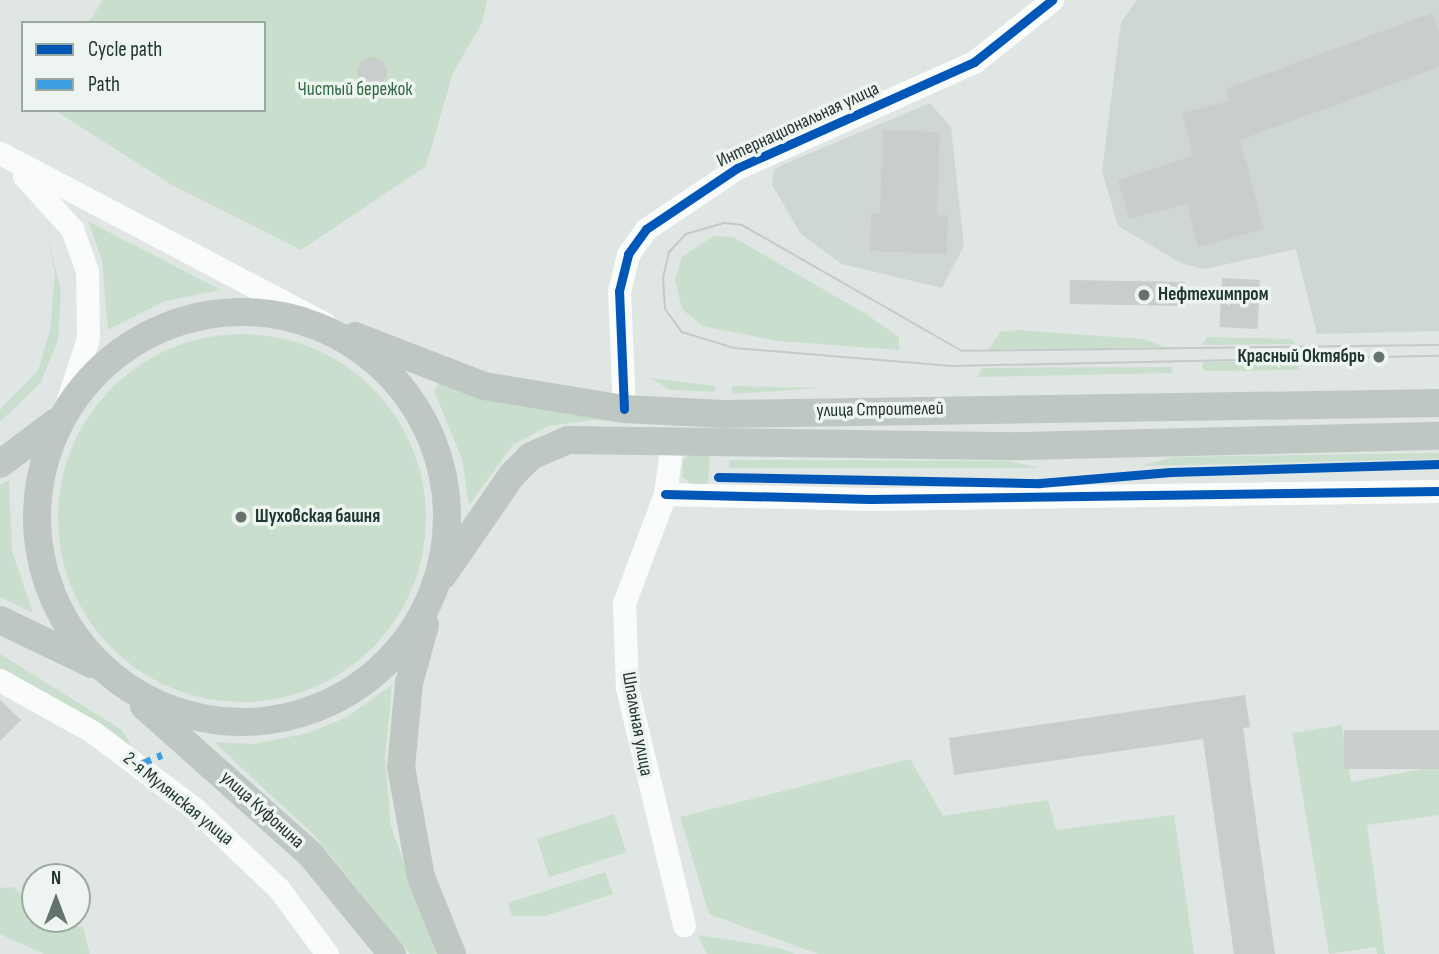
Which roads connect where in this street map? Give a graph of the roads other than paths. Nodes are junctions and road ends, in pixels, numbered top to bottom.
1 (1052, 0) edge
2 (0, 155) edge
3 (328, 326) junction
4 (1439, 404) edge
5 (624, 410) junction
6 (64, 411) junction
7 (1439, 436) edge
8 (672, 442) junction
9 (0, 464) edge
10 (1439, 491) edge
11 (665, 494) junction
12 (438, 587) junction
13 (0, 620) edge
14 (111, 676) junction
15 (0, 680) edge
16 (684, 925) dead end
17 (327, 954) edge
18 (392, 954) edge
19 (452, 954) edge

1 - 5 street, Интернациональная улица
2 - 3 street
2 - 6 street
3 - 5 main road, улица Строителей
3 - 6 main road, улица Строителей
3 - 12 main road
4 - 5 main road, улица Строителей
6 - 9 main road
6 - 14 main road
7 - 8 main road, улица Строителей
8 - 11 street, Шпальная улица
8 - 12 main road, улица Строителей
10 - 11 street
11 - 16 street, Шпальная улица
12 - 14 main road, улица Строителей
12 - 19 main road
13 - 14 main road
14 - 18 main road, улица Куфонина
15 - 17 street, 2-я Мулянская улица

